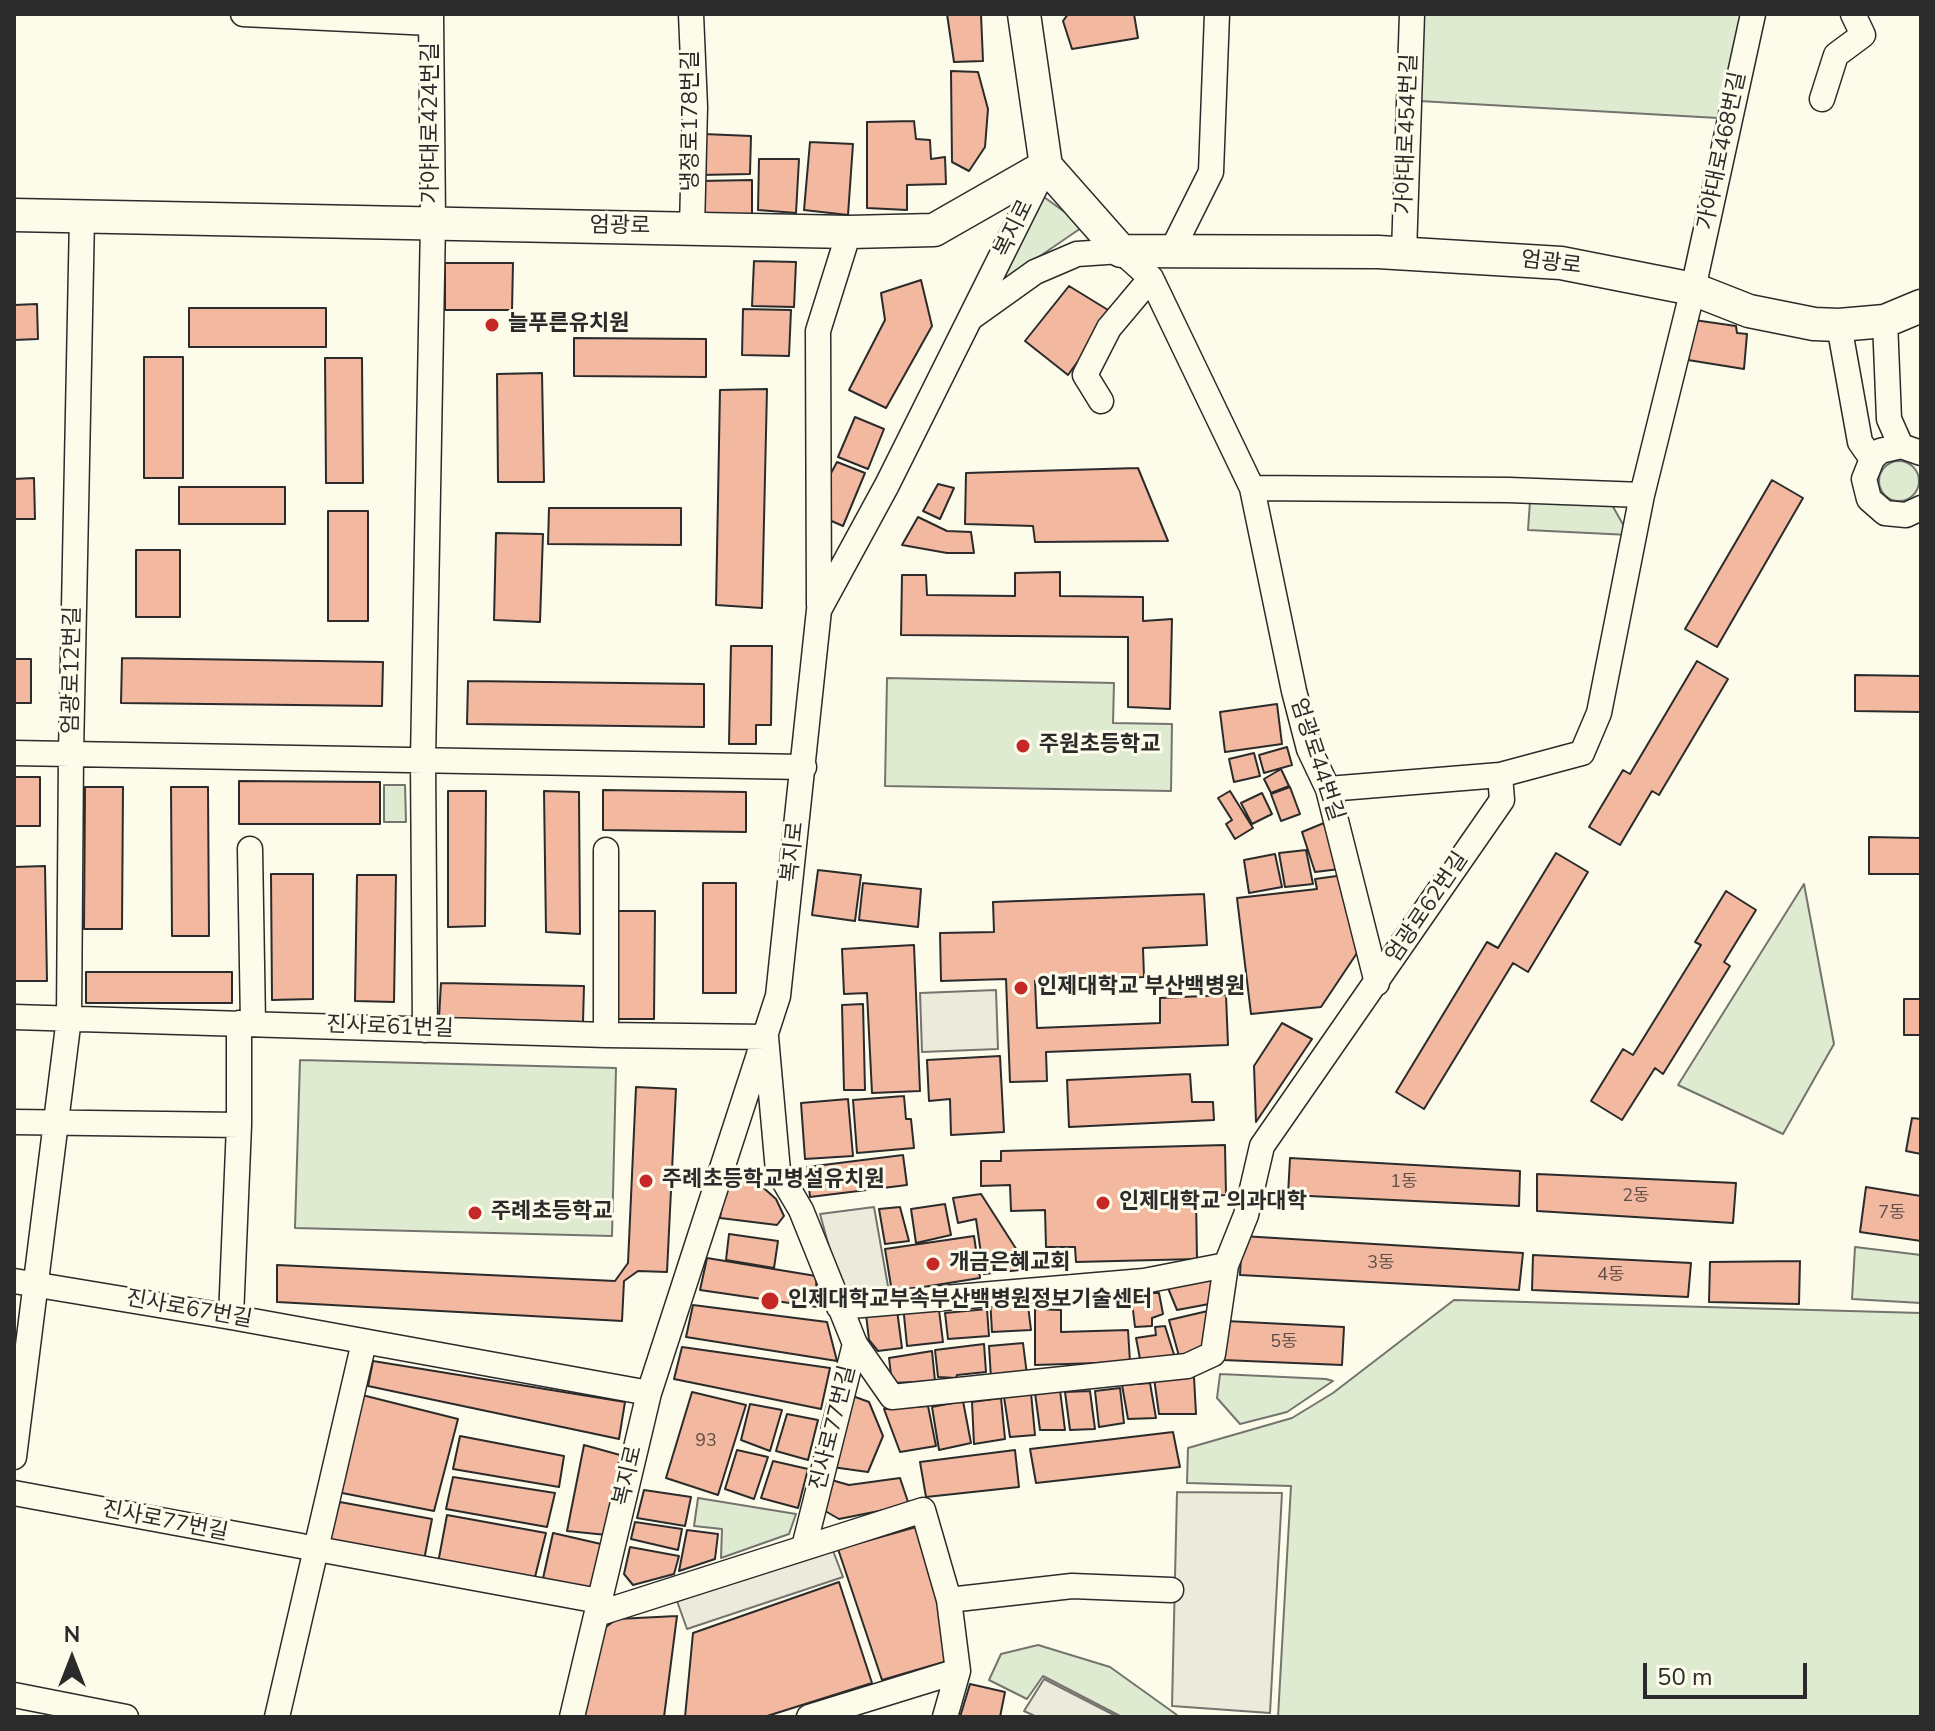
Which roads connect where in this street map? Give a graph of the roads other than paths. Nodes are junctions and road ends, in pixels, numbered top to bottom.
1 (243, 14) edge
2 (691, 14) edge
3 (1024, 14) edge
4 (1217, 14) edge
5 (1412, 14) edge
6 (1753, 14) edge
7 (1853, 14) edge
8 (268, 15) edge
9 (431, 19) edge
10 (1822, 99) dead end
11 (1046, 166) junction
12 (14, 215) edge
13 (82, 217) junction
14 (433, 222) junction
15 (692, 228) junction
16 (849, 232) junction
17 (1121, 251) junction
18 (1171, 252) junction
19 (1404, 253) junction
20 (1151, 278) junction
21 (1693, 289) junction
22 (1921, 306) edge
23 (971, 318) junction
24 (1885, 321) junction
25 (1839, 325) junction
26 (1101, 401) dead end
27 (1911, 450) edge
28 (1872, 459) junction
29 (1252, 488) junction
30 (1642, 495) junction
31 (1921, 508) edge
32 (819, 610) junction
33 (14, 753) edge
34 (71, 754) junction
35 (423, 760) junction
36 (804, 767) junction
37 (1500, 775) junction
38 (1328, 789) junction
39 (250, 849) dead end
40 (606, 850) dead end
41 (1377, 983) junction
42 (14, 1017) edge
43 (69, 1018) junction
44 (246, 1023) junction
45 (425, 1030) junction
46 (606, 1035) junction
47 (766, 1037) junction
48 (14, 1122) edge
49 (56, 1123) junction
50 (239, 1125) junction
51 (1226, 1265) junction
52 (25, 1283) edge
53 (839, 1307) junction
54 (231, 1317) junction
55 (364, 1342) junction
56 (855, 1344) junction
57 (649, 1393) junction
58 (14, 1457) edge
59 (14, 1493) edge
60 (804, 1547) junction
61 (316, 1551) junction
62 (1171, 1590) dead end
63 (949, 1600) junction
64 (598, 1608) junction
65 (958, 1671) junction
66 (14, 1695) edge
67 (126, 1717) edge
68 (277, 1717) edge
69 (572, 1717) edge
70 (809, 1717) edge
71 (945, 1717) edge

1 - 8 street, 가야대로424번길
2 - 15 street, 냉정로178번길
3 - 11 main road
4 - 18 street
5 - 19 street, 가야대로454번길
6 - 21 street, 가야대로468번길
7 - 10 street
8 - 9 street, 가야대로424번길
9 - 14 street, 가야대로424번길
11 - 16 main road, 엄광로
11 - 17 main road
11 - 23 street, 복지로
12 - 13 main road, 엄광로
13 - 14 main road, 엄광로
13 - 34 street, 엄광로12번길
14 - 15 main road, 엄광로
14 - 35 street, 가야대로424번길
15 - 16 main road, 엄광로
16 - 32 street
17 - 18 main road, 엄광로
17 - 20 street, 엄광로44번길
17 - 23 street
18 - 19 main road, 엄광로
19 - 21 main road, 엄광로
20 - 26 street
20 - 29 street, 엄광로44번길
21 - 25 main road, 엄광로
21 - 30 street
22 - 24 main road, 엄광로
23 - 32 street, 복지로
24 - 25 main road, 엄광로
24 - 27 street
25 - 28 street
27 - 28 street
28 - 31 street
29 - 30 street
29 - 38 street, 엄광로44번길
30 - 37 street
32 - 36 street, 복지로
33 - 34 street
34 - 35 street
34 - 43 street, 엄광로12번길
35 - 36 street
35 - 45 street, 가야대로424번길
36 - 47 street, 복지로
37 - 38 street
37 - 41 street, 엄광로62번길
38 - 41 street, 엄광로44번길
39 - 44 street
40 - 46 street
41 - 51 street, 엄광로62번길
42 - 43 street, 진사로61번길
43 - 44 street, 진사로61번길
43 - 49 street, 엄광로12번길
44 - 45 street, 진사로61번길
44 - 50 street
45 - 46 street, 진사로61번길
46 - 47 street, 진사로61번길
47 - 53 street, 진사로77번길
47 - 57 street, 복지로
48 - 49 street
49 - 50 street
49 - 52 street, 엄광로12번길
50 - 54 street
51 - 53 street
51 - 56 street, 엄광로62번길
52 - 54 street, 진사로67번길
52 - 58 street, 엄광로12번길
53 - 56 street, 진사로77번길
54 - 55 street, 진사로67번길
55 - 57 street, 진사로67번길
55 - 61 street
56 - 60 street, 진사로77번길
57 - 64 street, 복지로
59 - 61 street, 진사로77번길
60 - 63 street, 진사로77번길
60 - 64 street, 진사로77번길
61 - 64 street, 진사로77번길
61 - 68 street
62 - 63 street
63 - 65 street, 진사로77번길
64 - 69 street, 복지로
65 - 70 street
65 - 71 street
66 - 67 street

